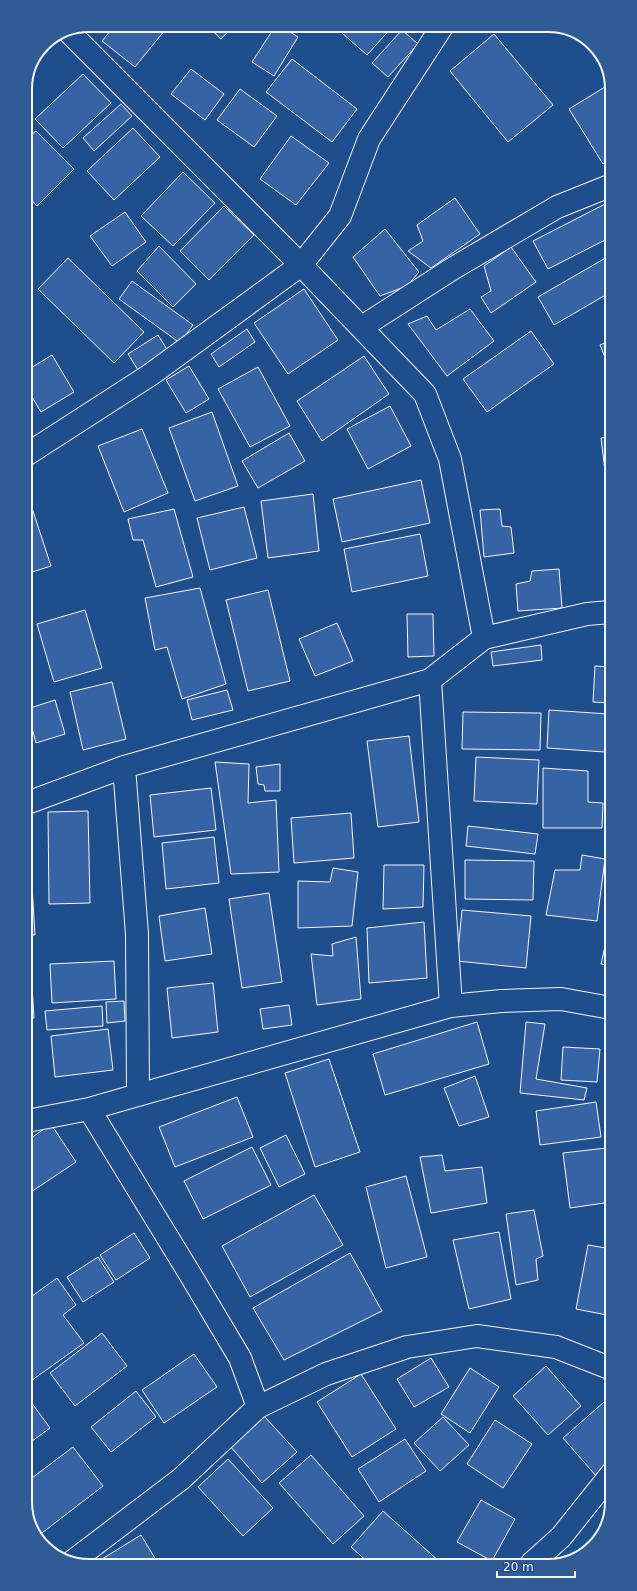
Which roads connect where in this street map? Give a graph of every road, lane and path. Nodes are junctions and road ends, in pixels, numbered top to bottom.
1 (438, 32) edge
2 (72, 35) edge
3 (605, 187) edge
4 (301, 265) junction
5 (362, 327) junction
6 (32, 451) edge
7 (605, 612) edge
8 (484, 638) junction
9 (430, 680) junction
10 (124, 768) junction
11 (32, 801) edge
12 (451, 1006) junction
13 (605, 1007) edge
14 (138, 1095) junction
15 (89, 1108) junction
16 (32, 1120) edge
17 (605, 1366) edge
18 (258, 1407) junction
19 (605, 1482) edge
20 (78, 1558) edge
21 (536, 1559) edge

1 - 4 street
2 - 4 street
3 - 5 street
4 - 5 street
4 - 6 street
5 - 8 street
7 - 8 street
8 - 9 street
9 - 10 street
9 - 12 street
10 - 11 street
10 - 14 street
12 - 13 street
12 - 14 street
14 - 15 street
15 - 16 street
15 - 18 street
17 - 18 street
18 - 20 street
19 - 21 street

